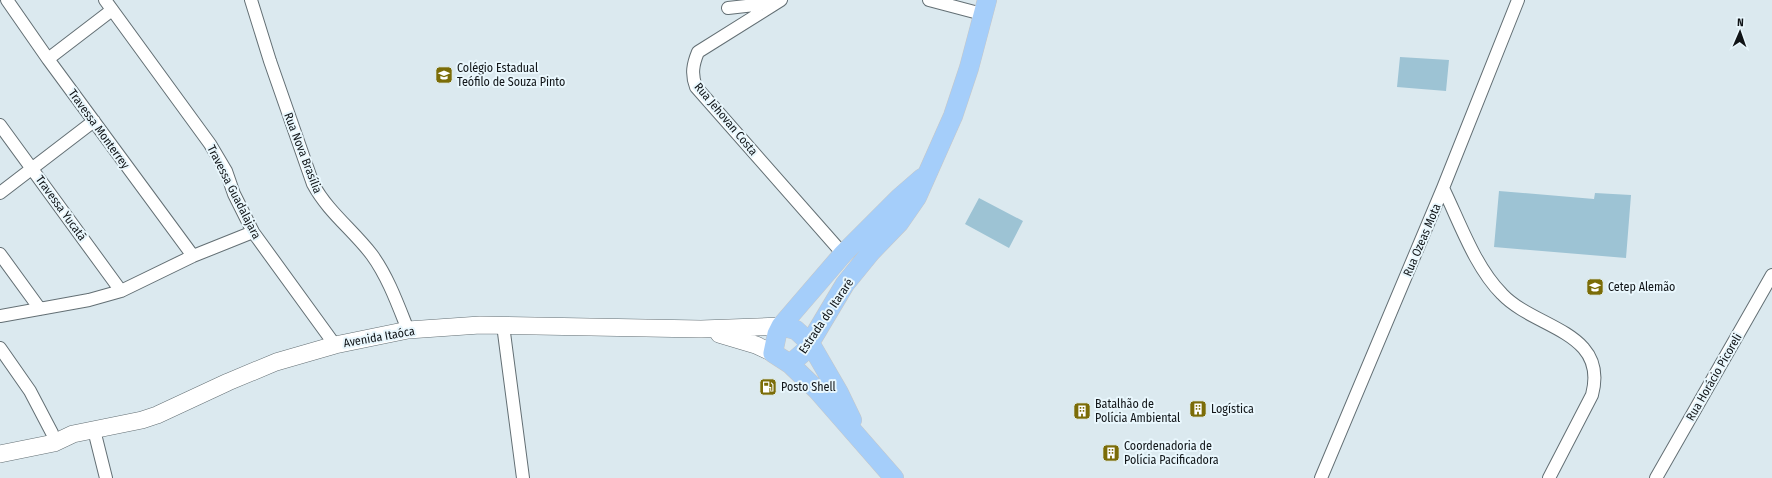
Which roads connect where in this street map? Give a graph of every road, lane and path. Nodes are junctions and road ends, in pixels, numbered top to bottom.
1 (8, 0) edge
2 (105, 0) edge
3 (251, 0) edge
4 (929, 0) edge
5 (1518, 0) edge
6 (779, 1) edge
7 (984, 7) edge
8 (728, 8) dead end
9 (112, 10) junction
10 (48, 59) junction
11 (94, 121) junction
12 (0, 125) edge
13 (32, 169) junction
14 (926, 175) junction
15 (1443, 188) junction
16 (0, 194) edge
17 (253, 232) junction
18 (0, 254) edge
19 (843, 254) junction
20 (193, 256) junction
21 (1772, 276) edge
22 (121, 291) junction
23 (40, 309) junction
24 (0, 316) edge
25 (503, 325) junction
26 (781, 326) junction
27 (701, 329) junction
28 (408, 330) junction
29 (810, 343) junction
30 (335, 345) junction
31 (0, 348) edge
32 (773, 353) junction
33 (790, 364) junction
34 (94, 430) junction
35 (52, 432) junction
36 (73, 434) junction
37 (861, 440) junction
38 (0, 442) edge
39 (0, 454) edge
40 (106, 478) edge
41 (523, 478) edge
42 (894, 478) edge
43 (1321, 478) edge
44 (1549, 478) edge
45 (1656, 478) edge

1 - 10 street, Travessa Monterrey
2 - 9 street, Travessa Guadalajara
3 - 28 street, Rua Nova Brasília
4 - 7 street
5 - 15 street, Rua Ozeas Mota
6 - 8 street
6 - 19 street, Rua Jehovan Costa
7 - 14 main road, Estrada do Itararé
9 - 10 street
9 - 17 street, Travessa Guadalajara
10 - 11 street, Travessa Monterrey
11 - 13 street
11 - 20 street, Travessa Monterrey
12 - 13 street, Travessa Yucatã
13 - 16 street
13 - 22 street, Travessa Yucatã
14 - 19 main road, Estrada do Itararé
14 - 29 main road, Estrada do Itararé
15 - 43 street, Rua Ozeas Mota
15 - 44 street
17 - 20 street
17 - 30 street, Travessa Guadalajara
18 - 23 street
19 - 26 main road, Estrada do Itararé
20 - 22 street
21 - 45 street, Rua Horácio Picoreli
22 - 23 street
23 - 24 street
25 - 27 main road, Avenida Itaóca
25 - 28 main road, Avenida Itaóca
25 - 41 street
26 - 27 main road, Avenida Itaóca
26 - 29 main road, Avenida Itaóca
26 - 32 main road, Estrada do Itararé
27 - 32 main road, Avenida Itaóca
28 - 30 main road, Avenida Itaóca
29 - 33 main road, Estrada do Itararé
29 - 37 main road, Avenida Itaóca
30 - 34 main road, Avenida Itaóca
31 - 35 street
32 - 33 main road, Estrada do Itararé
33 - 37 main road, Avenida Itaóca
34 - 36 main road, Avenida Itaóca
34 - 40 street
35 - 36 main road, Avenida Itaóca
35 - 38 main road, Avenida Itaóca
36 - 39 main road, Avenida Itaóca
37 - 42 main road, Avenida Itaóca

